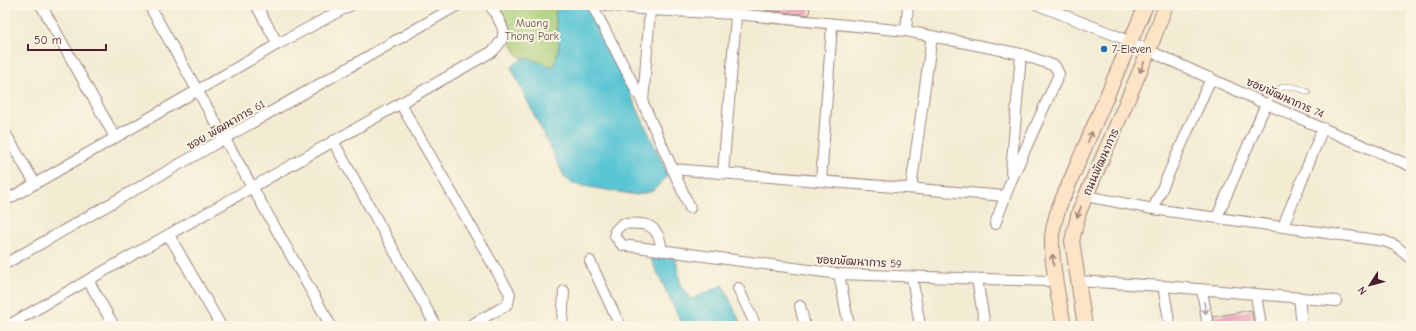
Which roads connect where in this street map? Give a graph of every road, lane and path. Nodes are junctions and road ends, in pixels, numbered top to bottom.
1 (41, 5) edge
2 (149, 5) edge
3 (256, 5) edge
4 (351, 5) edge
5 (458, 5) edge
6 (490, 5) edge
7 (592, 5) edge
8 (606, 5) edge
9 (908, 5) edge
10 (1038, 5) edge
11 (1146, 5) edge
12 (1166, 5) edge
13 (650, 10) junction
14 (737, 10) edge
15 (832, 25) junction
16 (906, 31) junction
17 (932, 36) junction
18 (1130, 42) junction
19 (278, 44) junction
20 (1149, 50) junction
21 (1021, 54) junction
22 (1211, 78) junction
23 (198, 91) junction
24 (1308, 92) dead end
25 (400, 103) junction
26 (643, 103) junction
27 (1266, 104) junction
28 (1324, 128) junction
29 (5, 133) edge
30 (115, 137) junction
31 (225, 139) junction
32 (333, 141) junction
33 (1411, 166) edge
34 (672, 169) junction
35 (723, 173) junction
36 (821, 181) junction
37 (1011, 181) junction
38 (34, 183) junction
39 (252, 187) junction
40 (911, 188) junction
41 (1005, 196) junction
42 (1086, 196) junction
43 (5, 201) edge
44 (690, 208) dead end
45 (1153, 209) junction
46 (1217, 217) junction
47 (995, 224) dead end
48 (1283, 226) junction
49 (169, 235) junction
50 (662, 251) dead end
51 (1411, 259) edge
52 (590, 261) dead end
53 (5, 264) edge
54 (839, 274) junction
55 (912, 277) junction
56 (977, 278) junction
57 (1055, 279) junction
58 (88, 280) junction
59 (1077, 281) junction
60 (1163, 286) junction
61 (738, 288) dead end
62 (1202, 290) junction
63 (564, 291) dead end
64 (1256, 295) junction
65 (1299, 297) junction
66 (1336, 301) dead end
67 (800, 306) dead end
68 (6, 325) edge
69 (114, 326) edge
70 (221, 326) edge
71 (331, 326) edge
72 (436, 326) edge
73 (469, 326) edge
74 (562, 326) edge
75 (620, 326) edge
76 (756, 326) edge
77 (805, 326) edge
78 (849, 326) edge
79 (920, 326) edge
80 (985, 326) edge
81 (1064, 326) edge
82 (1085, 326) edge
83 (1170, 326) edge
84 (1208, 326) edge
85 (1261, 326) edge
86 (1302, 326) edge

1 - 30 street
2 - 23 street
3 - 19 street
4 - 19 street
5 - 31 street, ซอย พัฒนาการ 61
6 - 25 street
7 - 26 street
8 - 13 street
9 - 16 street
10 - 18 street
11 - 18 main road, ถนนพัฒนาการ
12 - 20 main road, ถนนพัฒนาการ
13 - 14 street
13 - 26 street
14 - 15 street
14 - 35 street
15 - 16 street
15 - 36 street
16 - 17 street
17 - 21 street
17 - 40 street
18 - 20 street, ซอยพัฒนาการ 74
57 -> 18 main road, ถนนพัฒนาการ
19 - 23 street
20 - 22 street, ซอยพัฒนาการ 74
20 -> 42 main road, ถนนพัฒนาการ
21 - 37 street
21 - 37 street
22 - 27 street, ซอยพัฒนาการ 74
22 - 45 street
23 - 30 street
23 - 31 street
24 - 27 lane
25 - 32 street
25 - 73 street
26 - 34 street
27 - 28 street, ซอยพัฒนาการ 74
27 - 46 street
28 - 33 street, ซอยพัฒนาการ 74
28 - 48 street
29 - 38 street
30 - 38 street
31 - 39 street
31 - 53 street, ซอย พัฒนาการ 61
32 - 39 street
32 - 72 street
34 - 35 street
34 - 44 street
35 - 36 street
36 - 40 street
37 - 41 street
38 - 43 street
39 - 49 street
39 - 71 street
40 - 41 street
41 - 47 street
42 - 45 street
42 -> 59 main road, ถนนพัฒนาการ
45 - 46 street
46 - 48 street
48 - 51 street
49 - 58 street
49 - 70 street
50 - 54 street, ซอยพัฒนาการ 59
52 - 75 street
54 - 55 street, ซอยพัฒนาการ 59
54 - 78 street
55 - 56 street, ซอยพัฒนาการ 59
55 - 79 street
56 - 57 street, ซอยพัฒนาการ 59
56 - 80 street
57 - 81 main road, ถนนพัฒนาการ
58 - 68 street
58 - 69 street
59 - 60 street
59 - 82 main road, ถนนพัฒนาการ
60 - 62 street
60 - 83 street
61 - 76 street
62 - 64 street
62 -> 84 street
63 - 74 street
64 - 65 street
64 - 85 street
65 - 66 street
65 - 86 street
67 - 77 street

